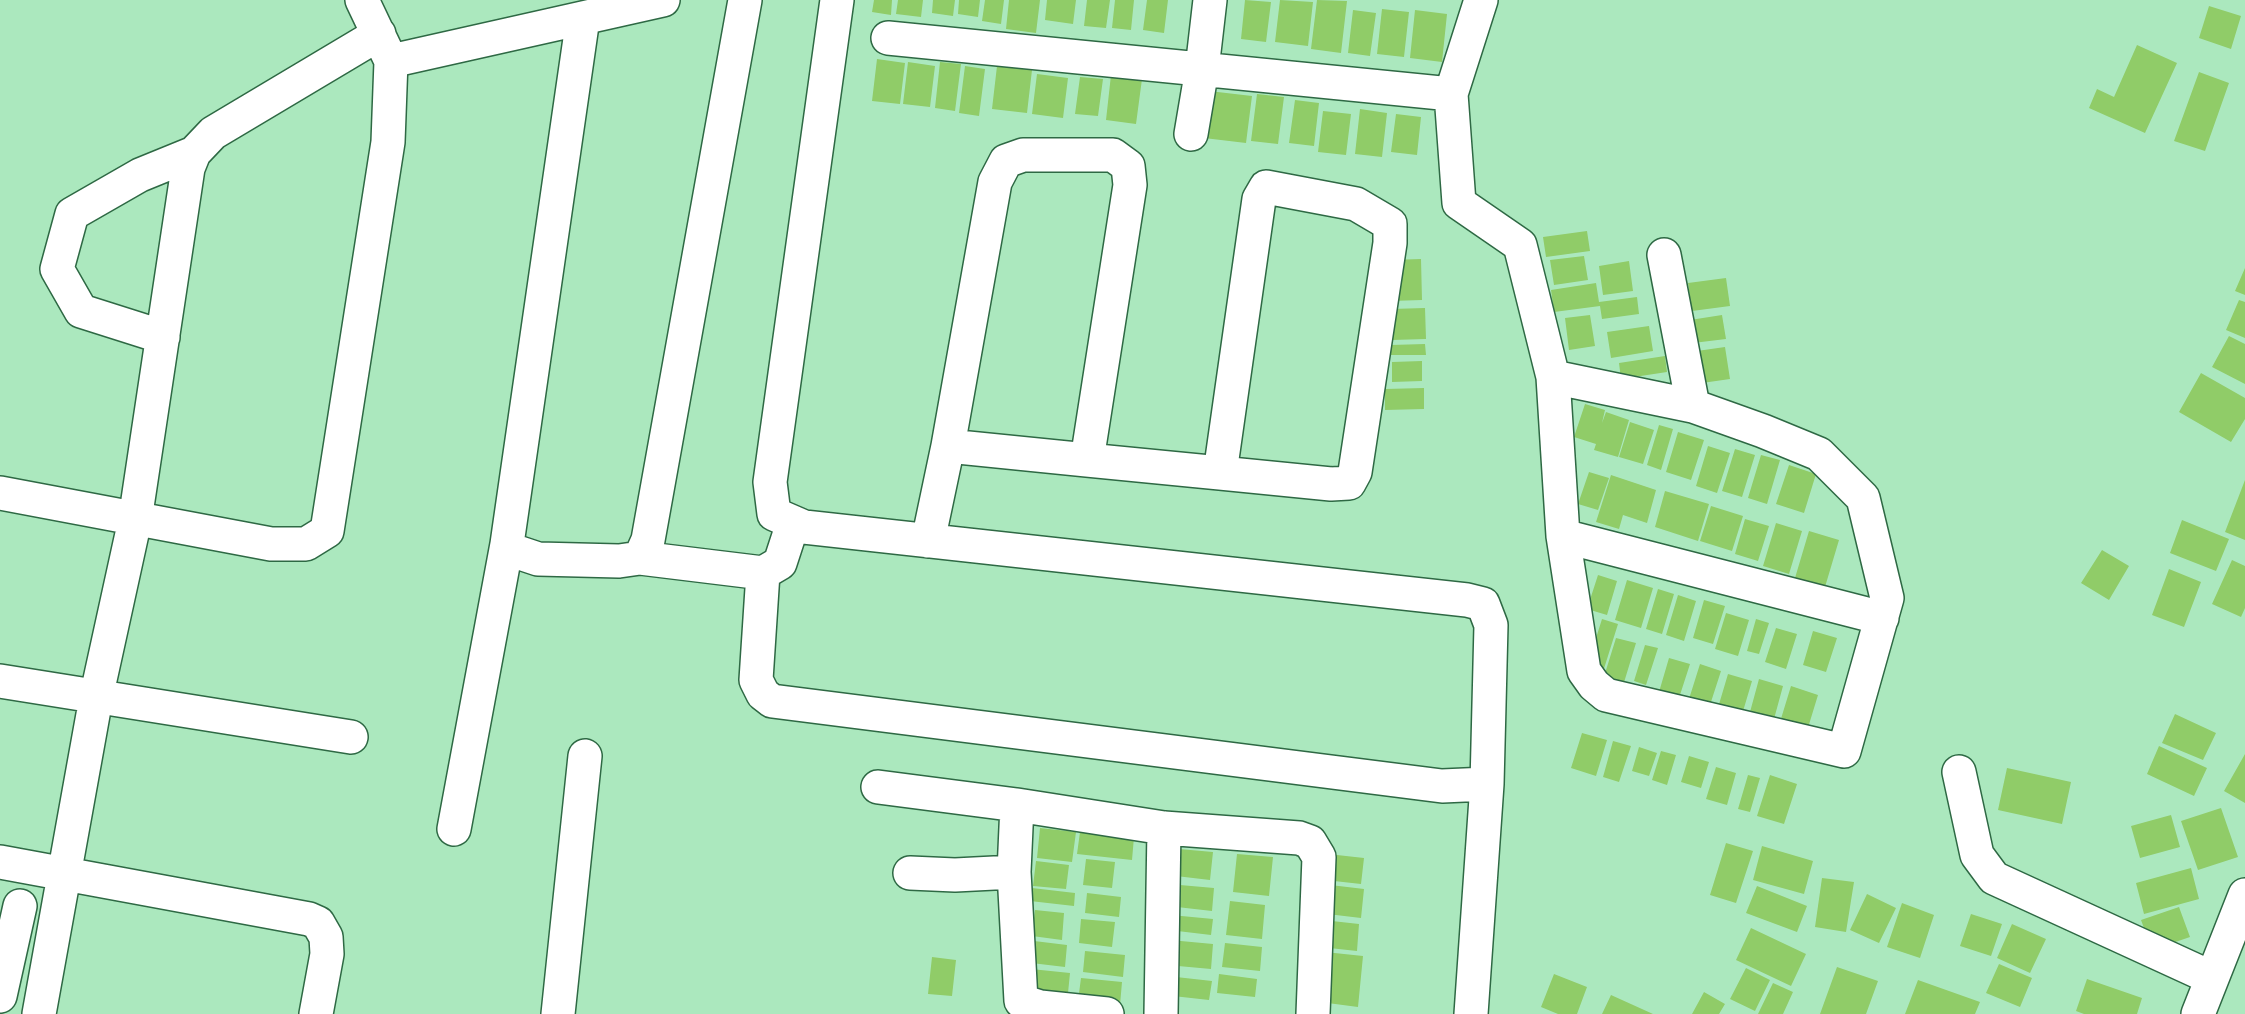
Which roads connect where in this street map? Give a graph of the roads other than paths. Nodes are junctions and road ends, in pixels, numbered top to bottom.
1 (362, 0) edge
2 (663, 0) edge
3 (745, 0) edge
4 (837, 0) edge
5 (1210, 0) edge
6 (1481, 0) edge
7 (583, 18) junction
8 (888, 38) dead end
9 (385, 47) junction
10 (1202, 69) junction
11 (1451, 94) junction
12 (1191, 134) dead end
13 (194, 153) junction
14 (1664, 255) dead end
15 (163, 337) junction
16 (1553, 377) junction
17 (1693, 406) junction
18 (948, 446) junction
19 (1087, 460) junction
20 (1220, 473) junction
21 (0, 493) edge
22 (135, 520) junction
23 (793, 523) junction
24 (1563, 536) junction
25 (928, 541) junction
26 (507, 544) junction
27 (640, 558) junction
28 (763, 573) junction
29 (1882, 618) junction
30 (0, 681) edge
31 (96, 698) junction
32 (351, 737) dead end
33 (585, 756) dead end
34 (1959, 771) dead end
35 (1487, 784) junction
36 (878, 787) dead end
37 (1017, 805) junction
38 (1164, 828) junction
39 (454, 829) dead end
40 (0, 862) edge
41 (1014, 872) junction
42 (910, 873) dead end
43 (65, 874) junction
44 (2245, 895) edge
45 (20, 906) dead end
46 (2212, 978) junction
47 (0, 996) edge
48 (1008, 1007) edge
49 (39, 1014) edge
50 (316, 1014) edge
51 (558, 1014) edge
52 (1107, 1014) edge
53 (1161, 1014) edge
54 (1313, 1014) edge
55 (1470, 1014) edge
56 (2198, 1014) edge

1 - 9 street
2 - 7 street
3 - 27 street
4 - 23 street
5 - 10 street
6 - 11 street
7 - 9 street
7 - 26 street
8 - 10 street
9 - 13 street
9 - 22 street
10 - 11 street
10 - 12 street
11 - 16 street
13 - 15 street
13 - 15 street
14 - 17 street
15 - 22 street
16 - 17 street
16 - 24 street
17 - 29 street
18 - 19 street
18 - 19 street
18 - 25 street
19 - 20 street
20 - 20 street
21 - 22 street
22 - 31 street
23 - 25 street
23 - 28 street
24 - 29 street
24 - 29 street
25 - 35 street
26 - 27 street
26 - 39 street
27 - 28 street
28 - 35 street
30 - 31 street
31 - 32 street
31 - 43 street
33 - 51 street
34 - 46 street
35 - 55 street
36 - 37 street
37 - 38 street
37 - 41 street
38 - 53 street
38 - 54 street
40 - 43 street
41 - 42 street
41 - 48 street
43 - 49 street
43 - 50 street
44 - 46 street
45 - 47 street
46 - 56 street
48 - 52 street

